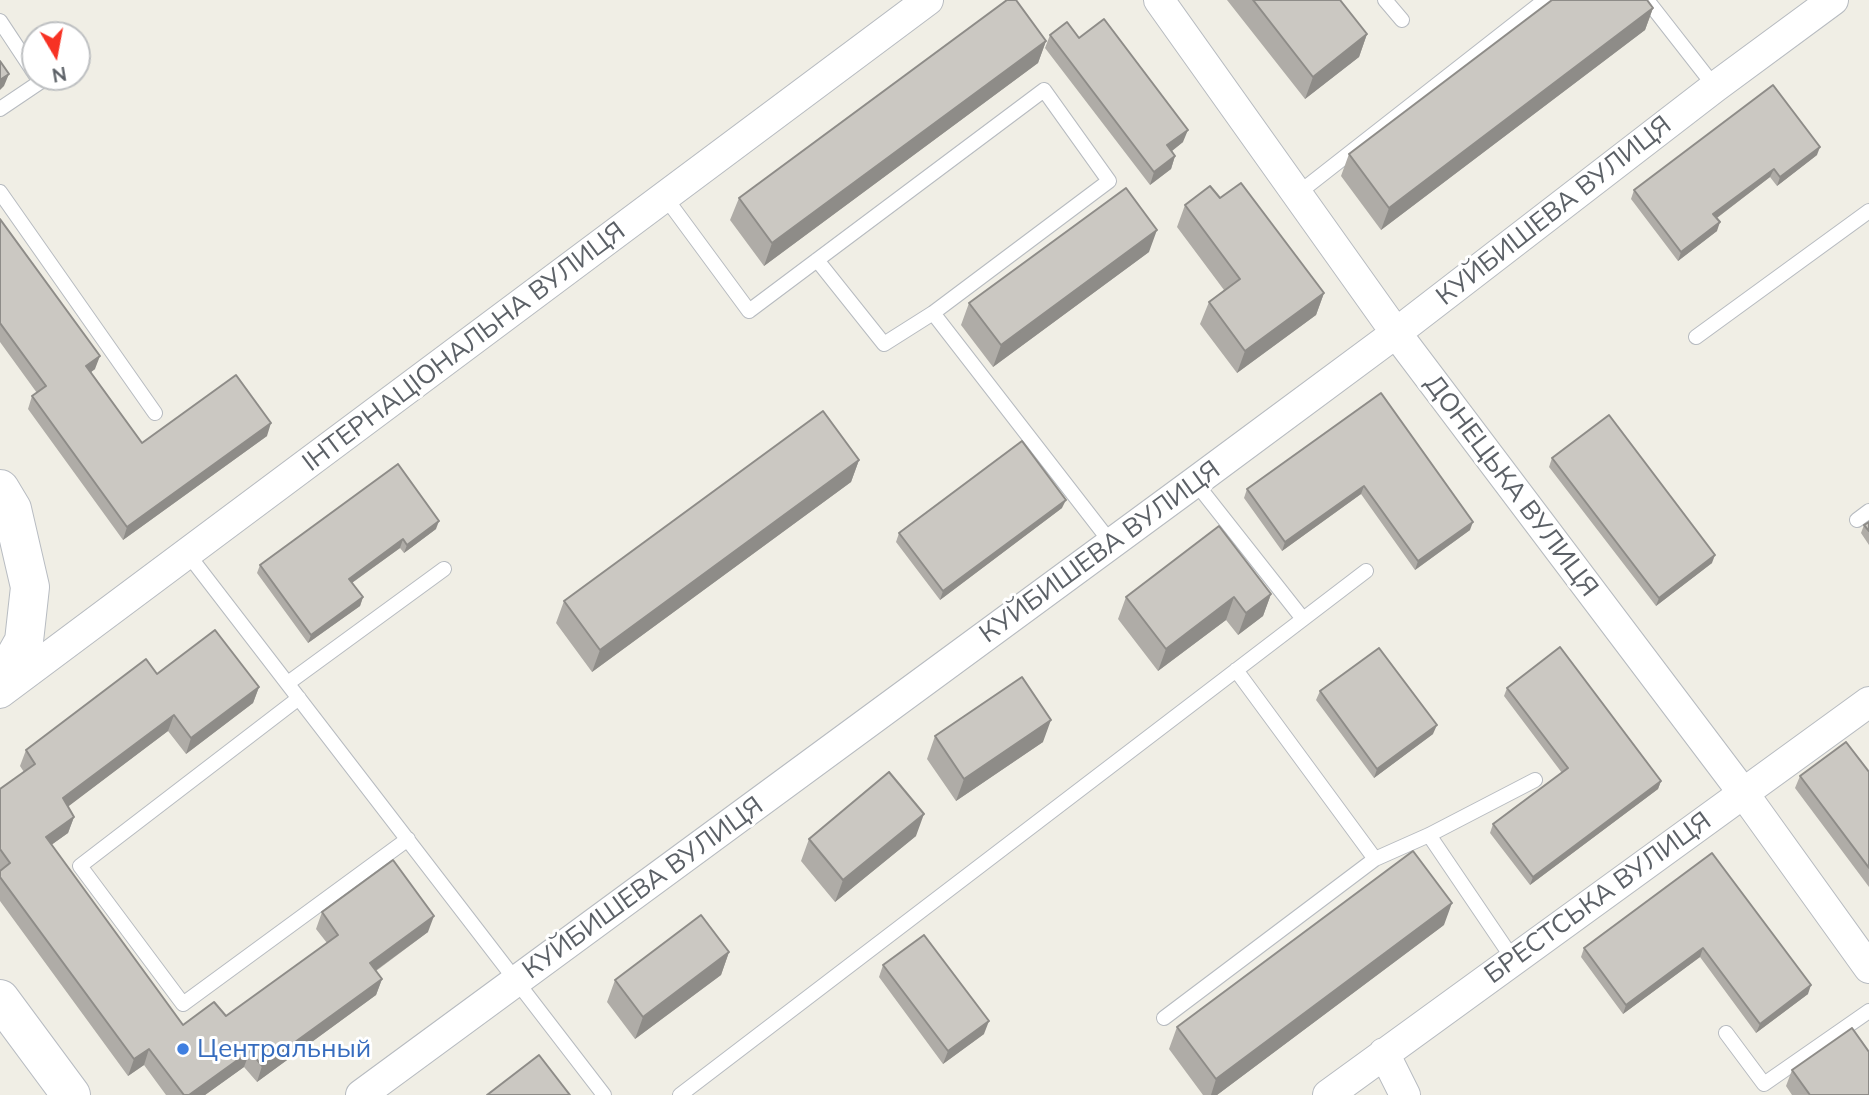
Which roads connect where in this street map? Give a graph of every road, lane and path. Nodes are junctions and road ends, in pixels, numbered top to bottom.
1 (928, 0) edge
2 (1159, 0) edge
3 (1385, 0) edge
4 (1545, 0) edge
5 (1647, 0) edge
6 (1833, 0) edge
7 (1402, 20) dead end
8 (0, 21) edge
9 (21, 53) edge
10 (1715, 87) junction
11 (27, 91) edge
12 (0, 109) edge
13 (0, 192) edge
14 (1296, 195) junction
15 (665, 197) junction
16 (1869, 211) edge
17 (817, 260) junction
18 (933, 313) junction
19 (1396, 333) junction
20 (1696, 337) dead end
21 (155, 413) dead end
22 (1195, 482) junction
23 (0, 489) edge
24 (1869, 511) edge
25 (1857, 520) dead end
26 (1112, 544) junction
27 (187, 554) junction
28 (444, 569) dead end
29 (1366, 571) dead end
30 (1303, 619) junction
31 (1237, 670) junction
32 (288, 683) junction
33 (0, 684) edge
34 (0, 693) edge
35 (299, 698) junction
36 (1869, 702) edge
37 (1535, 780) dead end
38 (1744, 794) junction
39 (1429, 835) junction
40 (408, 839) junction
41 (1375, 859) junction
42 (1513, 959) junction
43 (1869, 968) edge
44 (517, 981) junction
45 (0, 999) edge
46 (1869, 1011) edge
47 (1164, 1018) dead end
48 (1726, 1033) dead end
49 (1384, 1053) junction
50 (71, 1095) edge
51 (361, 1095) edge
52 (604, 1095) edge
53 (680, 1095) edge
54 (1328, 1095) edge
55 (1405, 1095) edge

1 - 15 street, ІНТЕРНАЦІОНАЛЬНА ВУЛИЦЯ
2 - 14 street, ДОНЕЦЬКА ВУЛИЦЯ
3 - 7 lane
4 - 14 lane
5 - 10 lane
6 - 10 street, КУЙБИШЕВА ВУЛИЦЯ
8 - 9 lane
10 - 19 street, КУЙБИШЕВА ВУЛИЦЯ
11 - 12 lane
13 - 21 lane
14 - 19 street, ДОНЕЦЬКА ВУЛИЦЯ
15 - 17 lane
15 - 27 street, ІНТЕРНАЦІОНАЛЬНА ВУЛИЦЯ
16 - 20 lane
17 - 18 lane
17 - 18 lane
18 - 26 lane
19 - 22 street, КУЙБИШЕВА ВУЛИЦЯ
19 - 38 street, ДОНЕЦЬКА ВУЛИЦЯ
22 - 26 street, КУЙБИШЕВА ВУЛИЦЯ
22 - 30 lane
23 - 33 main road
24 - 25 lane
26 - 44 street, КУЙБИШЕВА ВУЛИЦЯ
27 - 32 lane
27 - 34 street, ІНТЕРНАЦІОНАЛЬНА ВУЛИЦЯ
28 - 32 lane
29 - 30 lane
30 - 31 lane
31 - 41 lane
31 - 53 lane
32 - 35 lane
35 - 40 lane
35 - 40 lane
36 - 38 street, БРЕСТСЬКА ВУЛИЦЯ
37 - 39 lane
38 - 42 street, БРЕСТСЬКА ВУЛИЦЯ
38 - 43 street, ДОНЕЦЬКА ВУЛИЦЯ
39 - 41 lane
39 - 42 lane
40 - 44 lane
41 - 47 lane
42 - 49 street, БРЕСТСЬКА ВУЛИЦЯ
44 - 51 street, КУЙБИШЕВА ВУЛИЦЯ
44 - 52 lane
45 - 50 main road
46 - 48 lane
49 - 54 street, БРЕСТСЬКА ВУЛИЦЯ
49 - 55 street

